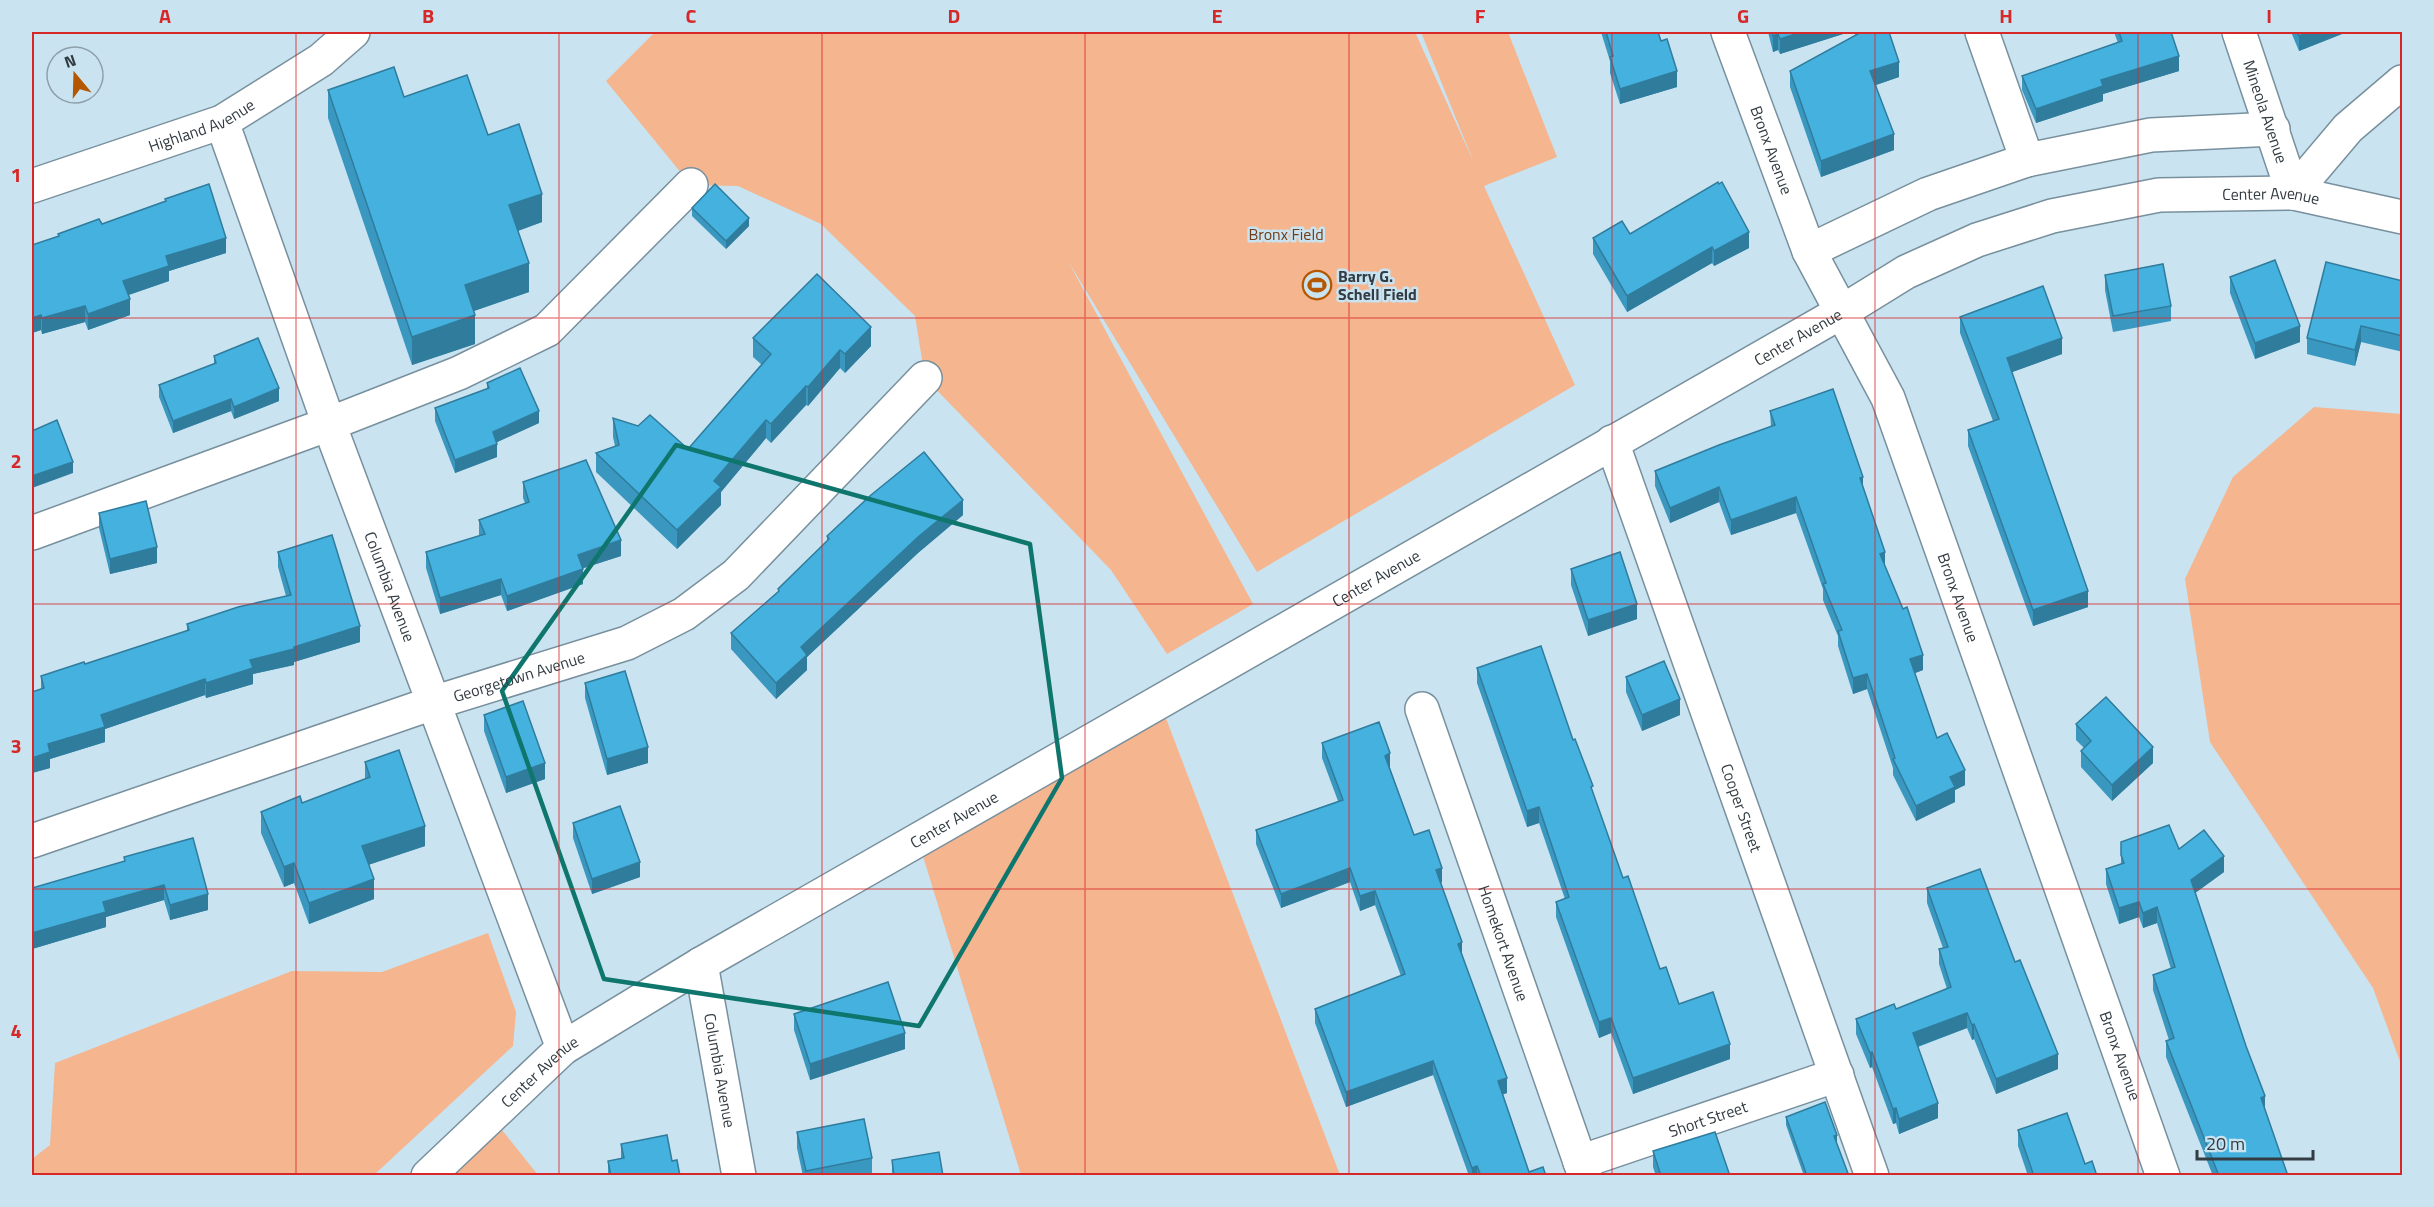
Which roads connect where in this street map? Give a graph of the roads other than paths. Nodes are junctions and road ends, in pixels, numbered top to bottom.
1 (353, 32) edge
2 (1728, 32) edge
3 (1982, 32) edge
4 (2239, 32) edge
5 (2403, 82) edge
6 (222, 122) junction
7 (2273, 129) junction
8 (2027, 160) junction
9 (691, 185) dead end
10 (32, 186) edge
11 (2293, 193) junction
12 (2403, 217) edge
13 (1809, 251) junction
14 (1843, 311) junction
15 (925, 378) dead end
16 (329, 424) junction
17 (1611, 442) junction
18 (32, 533) edge
19 (433, 703) junction
20 (1422, 709) dead end
21 (32, 842) edge
22 (701, 964) junction
23 (563, 1048) junction
24 (1837, 1075) junction
25 (1582, 1169) edge
26 (428, 1176) edge
27 (739, 1176) edge
28 (1872, 1176) edge
29 (2163, 1176) edge

1 - 6 street, Highland Avenue
2 - 13 street, Bronx Avenue
3 - 8 street
4 - 7 street, Mineola Avenue
5 - 11 street
6 - 10 street, Highland Avenue
6 - 16 street, Columbia Avenue
7 - 8 street
7 - 11 street, Mineola Avenue
8 - 13 street
9 - 16 street
11 - 12 street, Center Avenue
11 - 14 street, Center Avenue
13 - 14 street, Bronx Avenue
14 - 17 street, Center Avenue
14 - 29 street, Bronx Avenue
15 - 19 street, Georgetown Avenue
16 - 18 street
16 - 19 street, Columbia Avenue
17 - 22 street, Center Avenue
17 - 24 street, Cooper Street
19 - 21 street, Georgetown Avenue
19 - 23 street, Columbia Avenue
20 - 25 street, Homekort Avenue
22 - 23 street, Center Avenue
22 - 27 street, Columbia Avenue
23 - 26 street, Center Avenue
24 - 25 street, Short Street
24 - 28 street, Cooper Street

